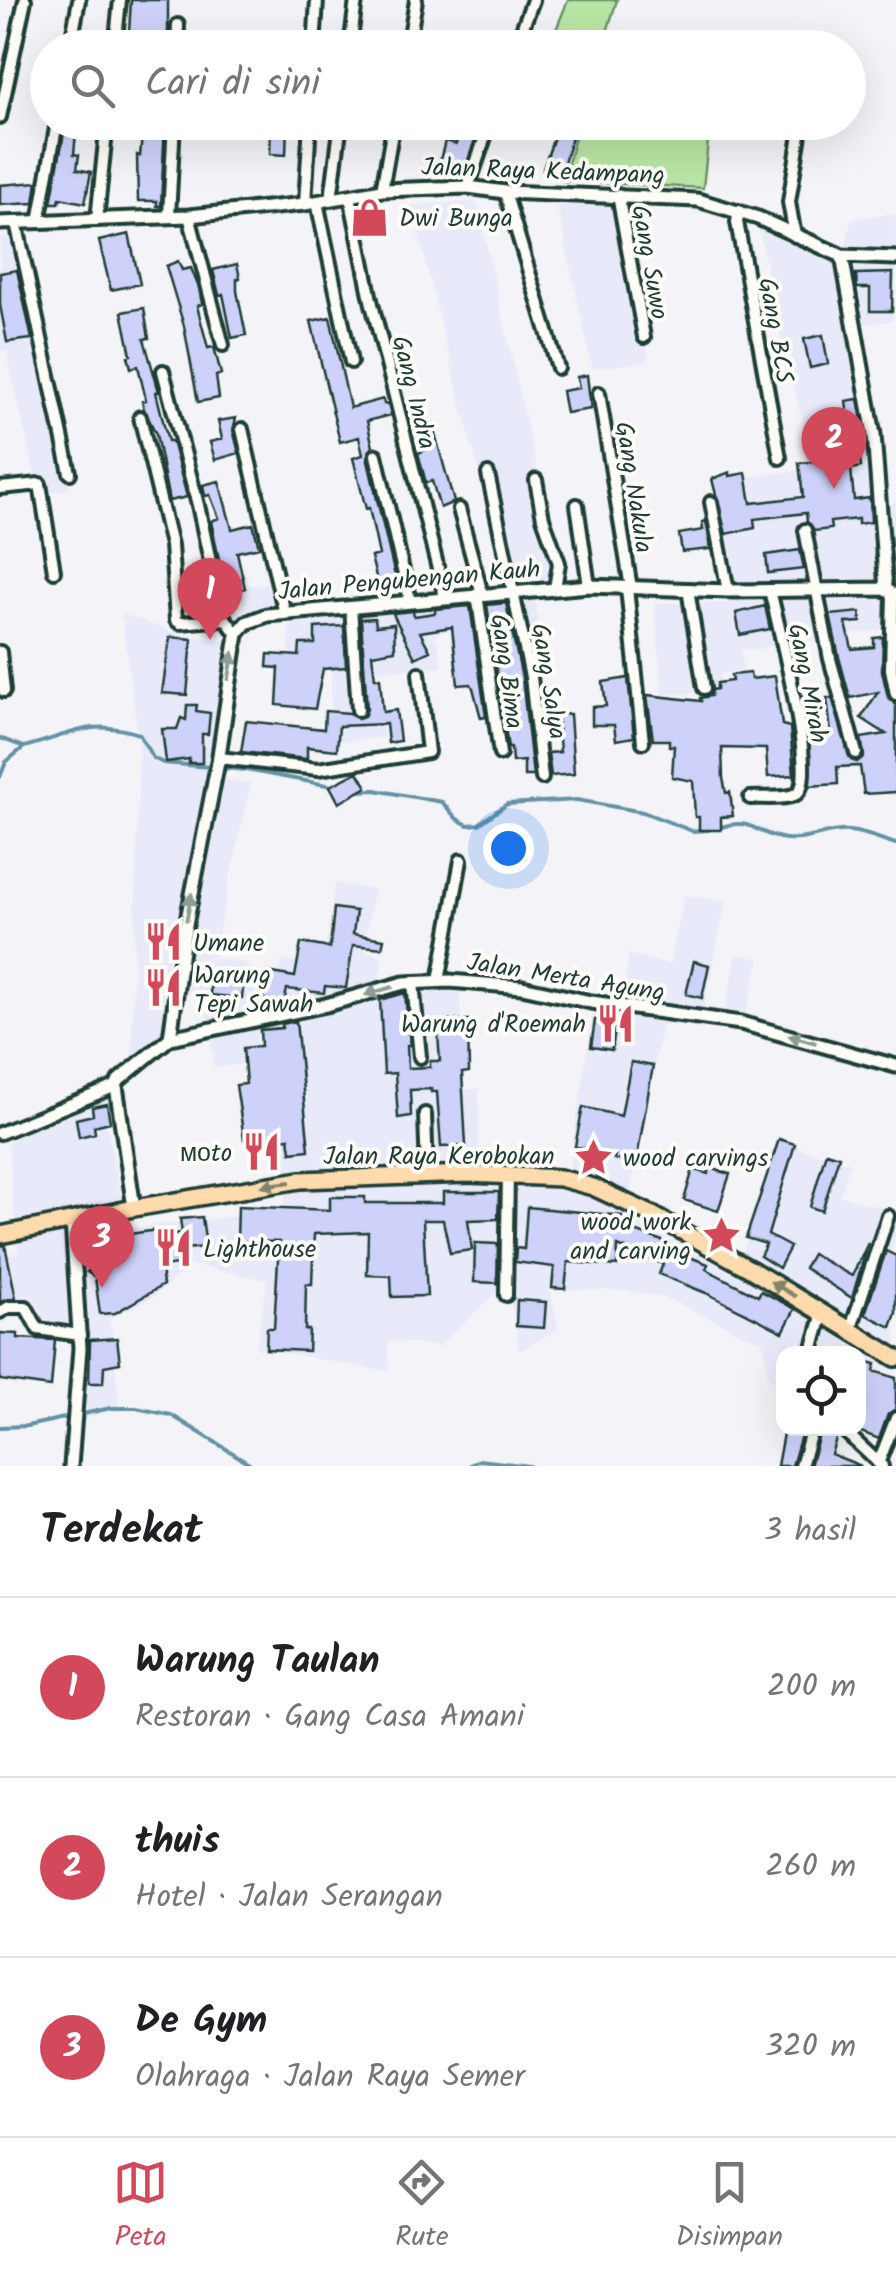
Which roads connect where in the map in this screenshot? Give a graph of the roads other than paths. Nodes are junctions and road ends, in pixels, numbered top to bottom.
1 (25, 0) edge
2 (79, 0) edge
3 (120, 0) edge
4 (317, 0) edge
5 (356, 0) edge
6 (416, 0) edge
7 (533, 0) edge
8 (178, 26) dead end
9 (73, 30) edge
10 (117, 30) edge
11 (178, 30) edge
12 (315, 30) edge
13 (352, 30) edge
14 (411, 30) edge
15 (522, 30) edge
16 (0, 116) edge
17 (54, 140) edge
18 (105, 140) edge
19 (173, 140) edge
20 (310, 140) edge
21 (339, 140) edge
22 (391, 140) edge
23 (484, 140) edge
24 (799, 140) edge
25 (468, 186) junction
26 (382, 190) junction
27 (505, 192) junction
28 (618, 195) junction
29 (350, 196) junction
30 (332, 199) junction
31 (311, 203) junction
32 (739, 211) junction
33 (169, 216) junction
34 (190, 216) junction
35 (97, 220) junction
36 (16, 222) junction
37 (39, 222) junction
38 (0, 223) edge
39 (795, 236) junction
40 (842, 256) junction
41 (896, 258) edge
42 (644, 337) dead end
43 (223, 345) dead end
44 (351, 362) dead end
45 (558, 368) dead end
46 (163, 371) dead end
47 (599, 393) dead end
48 (140, 416) dead end
49 (242, 429) dead end
50 (376, 455) dead end
51 (780, 458) dead end
52 (70, 473) dead end
53 (488, 474) dead end
54 (536, 480) dead end
55 (0, 488) edge
56 (711, 502) dead end
57 (577, 504) dead end
58 (460, 509) dead end
59 (806, 530) dead end
60 (54, 571) dead end
61 (589, 586) junction
62 (629, 588) junction
63 (555, 589) junction
64 (688, 590) junction
65 (728, 590) junction
66 (770, 590) junction
67 (816, 590) junction
68 (515, 592) junction
69 (892, 593) edge
70 (480, 594) junction
71 (445, 597) junction
72 (410, 600) junction
73 (351, 607) junction
74 (285, 614) junction
75 (225, 619) junction
76 (237, 634) junction
77 (0, 652) edge
78 (419, 672) dead end
79 (704, 688) dead end
80 (4, 691) dead end
81 (896, 694) edge
82 (358, 710) dead end
83 (643, 742) dead end
84 (500, 754) dead end
85 (856, 754) dead end
86 (218, 760) junction
87 (542, 778) dead end
88 (750, 798) dead end
89 (461, 860) dead end
90 (439, 981) junction
91 (413, 982) junction
92 (170, 1038) junction
93 (420, 1057) dead end
94 (896, 1066) edge
95 (116, 1086) junction
96 (424, 1114) dead end
97 (0, 1133) edge
98 (508, 1174) junction
99 (427, 1175) junction
100 (134, 1208) junction
101 (888, 1216) dead end
102 (72, 1221) junction
103 (0, 1235) edge
104 (506, 1295) dead end
105 (0, 1312) edge
106 (823, 1313) junction
107 (850, 1331) junction
108 (80, 1334) junction
109 (813, 1346) edge
110 (896, 1358) edge
111 (896, 1418) edge
112 (810, 1436) edge
113 (849, 1436) edge
114 (880, 1465) edge
115 (70, 1466) edge
116 (801, 1466) edge

1 - 16 street
2 - 9 street
3 - 10 street
4 - 12 street
5 - 13 street
6 - 14 street
7 - 15 street
8 - 11 street
17 - 37 street
18 - 35 street
19 - 33 street
20 - 31 street
21 - 30 street
22 - 26 street
23 - 25 street
24 - 39 street
25 - 26 street, Jalan Raya Kedampang
25 - 27 street, Jalan Raya Kedampang
26 - 29 street, Jalan Raya Kedampang
27 - 28 street, Jalan Raya Kedampang
27 - 45 street
28 - 32 street, Jalan Raya Kedampang
28 - 42 street, Gang Suwo
29 - 30 street, Jalan Raya Kedampang
29 - 71 street, Gang Indra
30 - 31 street, Jalan Raya Kedampang
31 - 34 street, Jalan Raya Kedampang
31 - 44 street
32 - 39 street, Jalan Raya Kedampang
32 - 51 street, Gang BCS
33 - 34 street, Jalan Raya Kedampang
33 - 35 street, Jalan Raya Kedampang
34 - 43 street
35 - 37 street, Jalan Raya Kedampang
36 - 37 street, Jalan Raya Kedampang
36 - 38 street, Jalan Raya Kedampang
36 - 52 street
39 - 40 street, Jalan Raya Kedampang
40 - 41 street, Jalan Raya Kedampang
40 - 69 street
46 - 75 street
47 - 62 street, Gang Nakula
48 - 75 street
49 - 74 street
50 - 72 street
53 - 68 street, Gang Salya
54 - 63 street
55 - 60 street
56 - 65 street
57 - 61 street
58 - 70 street, Gang Bima
59 - 67 street
61 - 62 street, Jalan Pengubengan Kauh
61 - 63 street, Jalan Pengubengan Kauh
62 - 64 street, Jalan Pengubengan Kauh
62 - 83 street, Gang Nakula
63 - 68 street, Jalan Pengubengan Kauh
64 - 65 street, Jalan Pengubengan Kauh
64 - 79 street
65 - 66 street, Jalan Pengubengan Kauh
66 - 67 street, Jalan Pengubengan Kauh
66 - 88 street, Gang Mirah
67 - 69 street, Jalan Pengubengan Kauh
67 - 85 street
68 - 70 street, Jalan Pengubengan Kauh
68 - 87 street, Gang Salya
69 - 81 street
70 - 71 street, Jalan Pengubengan Kauh
70 - 84 street, Gang Bima
71 - 72 street, Jalan Pengubengan Kauh
72 - 73 street, Jalan Pengubengan Kauh
73 - 74 street, Jalan Pengubengan Kauh
73 - 82 street
74 - 76 street, Jalan Pengubengan Kauh
75 - 76 street
86 -> 76 street
77 - 80 street
78 - 86 street
92 -> 86 street
89 - 90 street
90 - 91 street, Jalan Merta Agung
94 -> 90 street, Jalan Merta Agung
91 -> 92 street, Jalan Merta Agung
91 - 93 street
92 - 95 street
95 - 97 street
95 - 100 street
96 - 99 street
98 - 99 main road, Jalan Raya Kerobokan
98 - 104 street
106 -> 98 main road, Jalan Raya Kerobokan
99 -> 100 main road, Jalan Raya Kerobokan
100 - 102 main road, Jalan Raya Kerobokan
101 - 107 street
102 - 103 main road, Jalan Raya Kerobokan
102 - 108 street
105 - 108 street
106 - 107 main road, Jalan Raya Kerobokan
106 - 109 street
107 - 110 main road, Jalan Raya Kerobokan
108 - 115 street
111 - 114 street
112 - 116 street
113 - 114 street

